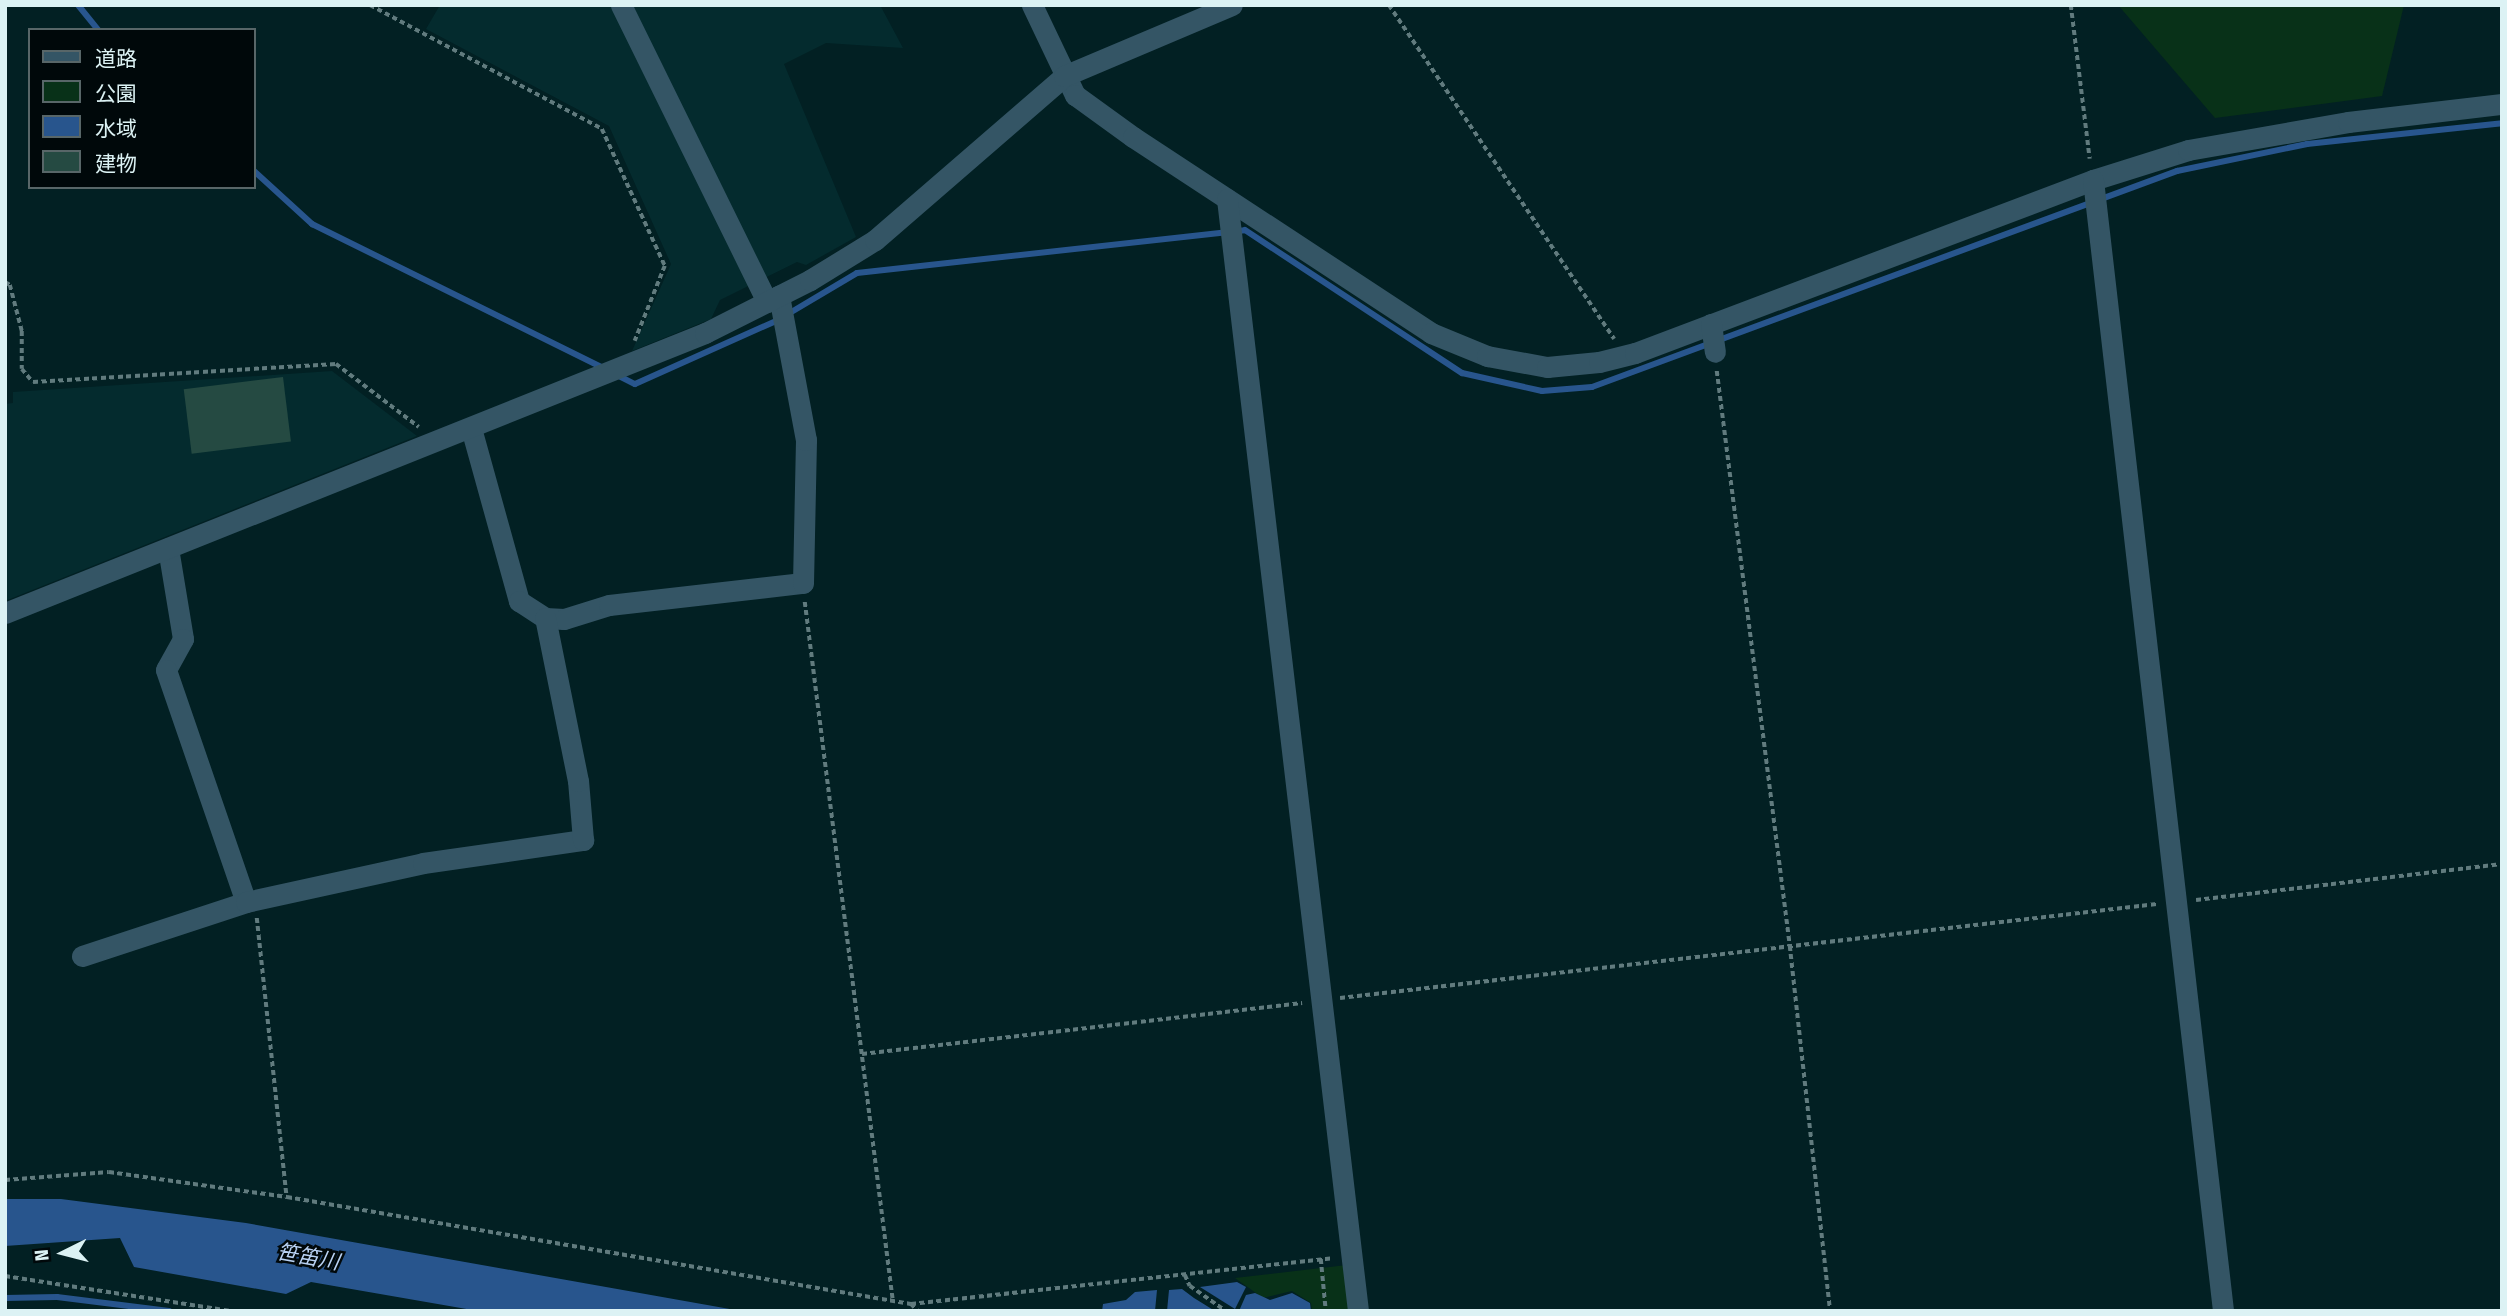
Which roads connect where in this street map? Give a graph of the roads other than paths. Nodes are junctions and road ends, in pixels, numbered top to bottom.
1 (621, 5) edge
2 (1032, 5) edge
3 (1232, 5) edge
4 (1064, 76) junction
5 (2502, 104) edge
6 (2094, 193) junction
7 (1227, 199) junction
8 (779, 310) junction
9 (471, 428) junction
10 (169, 548) junction
11 (5, 613) edge
12 (545, 618) junction
13 (246, 902) junction
14 (82, 956) dead end
15 (1358, 1311) edge
16 (2223, 1311) edge

1 - 8 street
2 - 4 street
3 - 4 street
4 - 7 street
4 - 8 street
5 - 6 street
6 - 7 street
6 - 16 street
7 - 15 street
8 - 9 street
8 - 12 street
9 - 10 street
9 - 12 street
10 - 11 street
10 - 13 street
12 - 13 street
13 - 14 street

